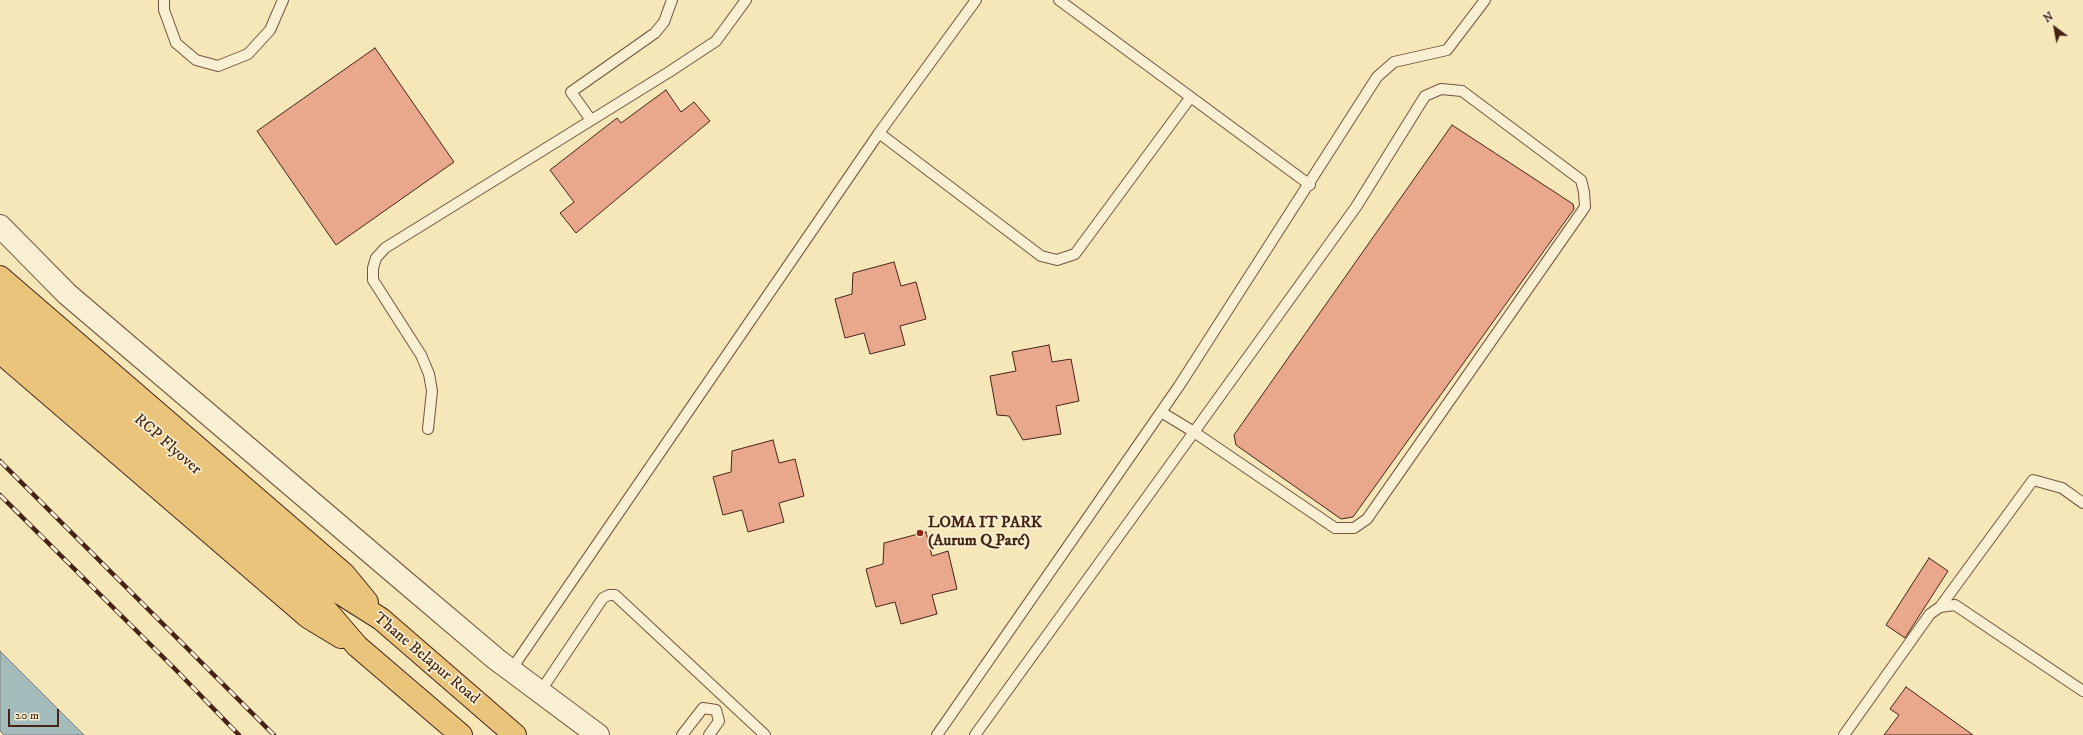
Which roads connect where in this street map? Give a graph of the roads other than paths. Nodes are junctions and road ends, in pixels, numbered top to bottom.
1 (164, 0) edge
2 (282, 0) edge
3 (672, 0) edge
4 (976, 0) edge
5 (1059, 0) edge
6 (1485, 0) edge
7 (741, 2) edge
8 (1190, 98) junction
9 (591, 120) junction
10 (879, 133) junction
11 (1310, 184) junction
12 (0, 226) edge
13 (0, 277) edge
14 (0, 302) edge
15 (0, 327) edge
16 (0, 352) edge
17 (1161, 412) junction
18 (428, 429) dead end
19 (1194, 432) junction
20 (2083, 503) edge
21 (326, 595) junction
22 (1940, 607) junction
23 (381, 619) junction
24 (358, 646) junction
25 (511, 670) junction
26 (2083, 691) edge
27 (540, 692) junction
28 (728, 698) junction
29 (716, 710) junction
30 (461, 735) edge
31 (515, 735) edge
32 (598, 735) edge
33 (682, 735) edge
34 (709, 735) edge
35 (765, 735) edge
36 (937, 735) edge
37 (975, 735) edge
38 (1844, 735) edge

1 - 2 lane
3 - 9 lane
4 - 10 lane
5 - 8 lane
6 - 11 lane
7 - 9 lane
8 - 10 lane
8 - 11 lane
9 - 18 lane
10 - 25 lane
11 - 17 lane
12 - 25 street
13 - 23 main road
14 - 21 main road, RCP Flyover
15 - 21 main road, RCP Flyover
16 - 24 main road
17 - 19 lane
17 - 36 lane
19 - 19 lane
19 - 37 lane
20 - 22 lane
21 - 23 main road, Thane Belapur Road
21 - 24 main road, Thane Belapur Road
22 - 26 lane
22 - 38 lane
23 - 31 main road, Thane Belapur Road
24 - 30 main road, Thane Belapur Road
25 - 27 street
27 - 28 lane
27 - 32 street
28 - 29 lane
28 - 35 lane
29 - 33 lane
29 - 34 lane

